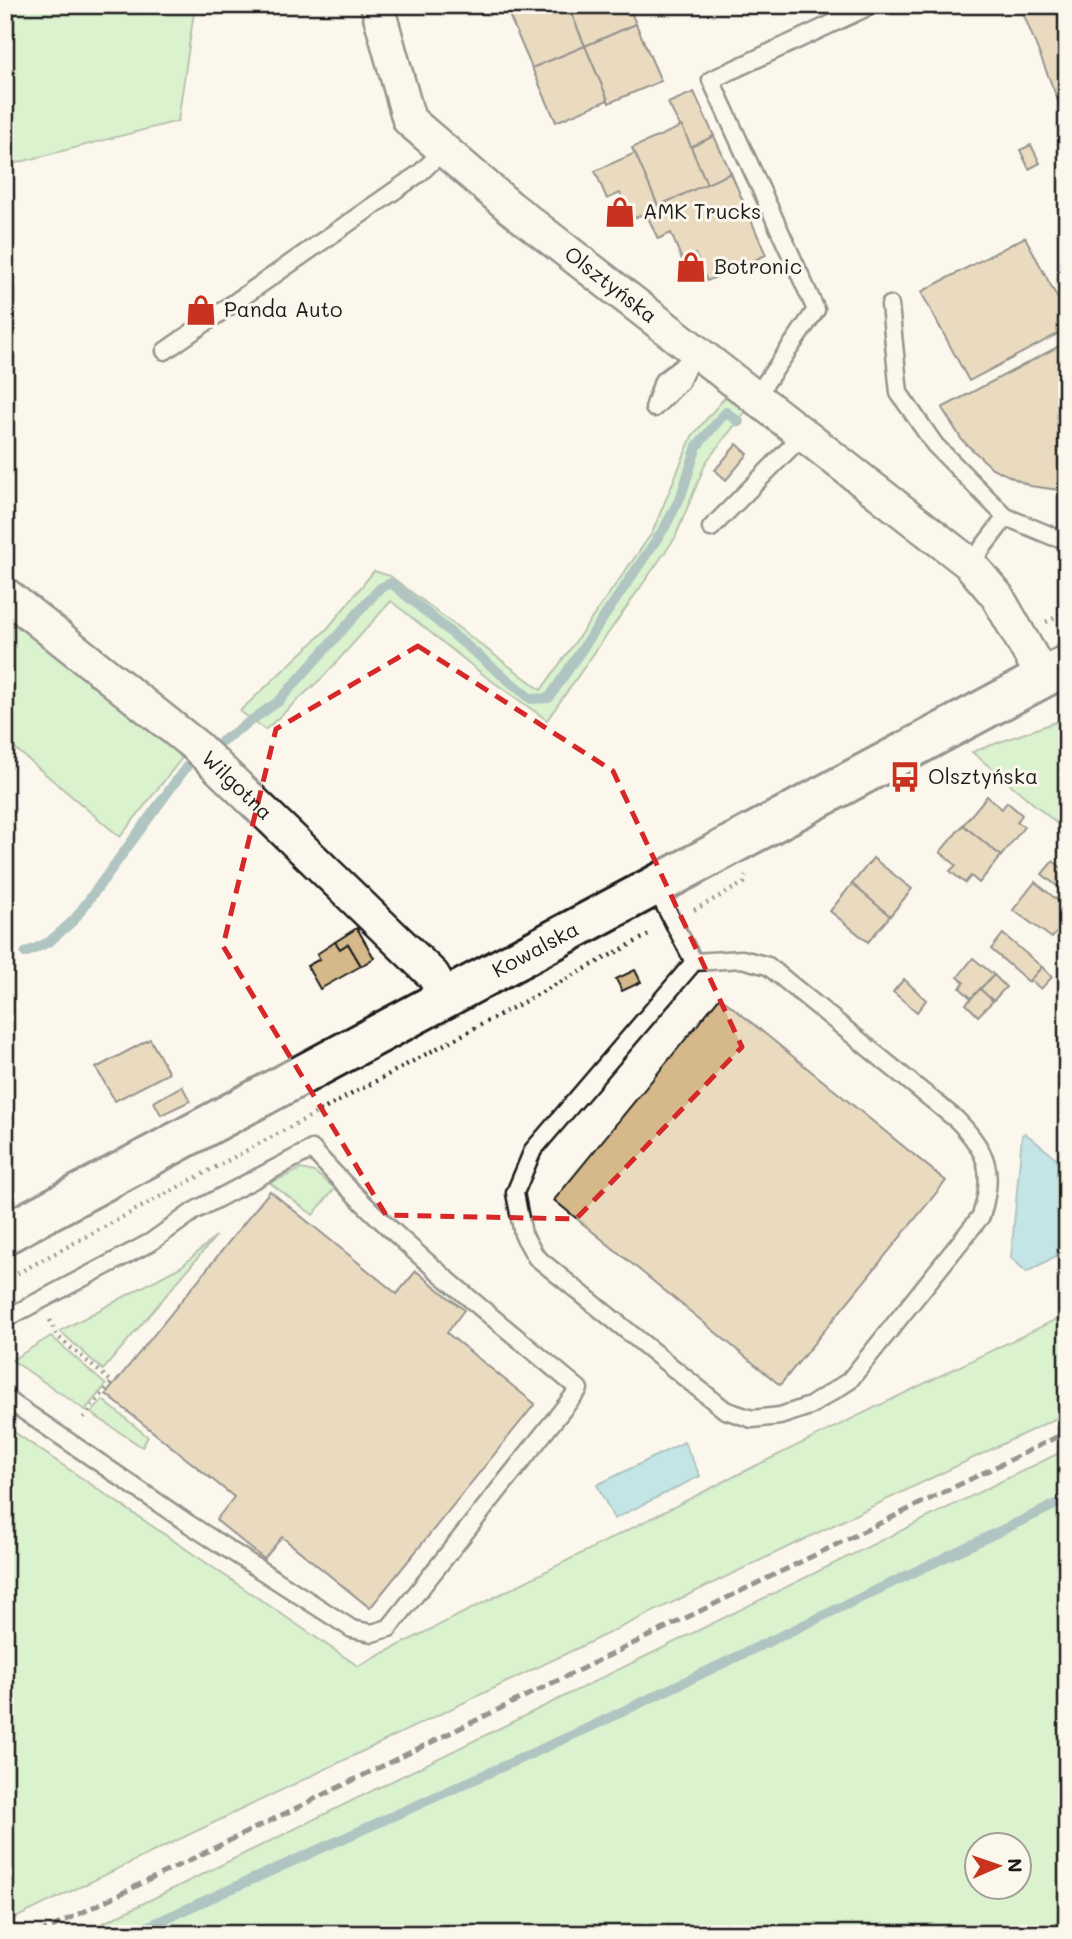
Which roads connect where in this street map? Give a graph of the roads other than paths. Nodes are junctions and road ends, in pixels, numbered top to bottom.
1 (377, 5) edge
2 (872, 5) edge
3 (444, 150) junction
4 (890, 305) dead end
5 (165, 351) dead end
6 (755, 398) junction
7 (803, 435) junction
8 (1006, 517) junction
9 (711, 528) dead end
10 (1067, 538) edge
11 (970, 565) junction
12 (5, 594) edge
13 (1055, 671) edge
14 (655, 887) junction
15 (694, 962) junction
16 (446, 998) junction
17 (5, 1234) edge
18 (5, 1319) edge
19 (5, 1398) edge

1 - 3 street, Olsztyńska
2 - 6 lane
3 - 5 lane
3 - 6 street, Olsztyńska
4 - 8 lane
6 - 7 street, Olsztyńska
7 - 9 lane
7 - 11 street, Olsztyńska
8 - 10 lane
8 - 11 lane
11 - 13 street, Olsztyńska
12 - 16 street, Wilgotna
13 - 14 street, Kowalska
14 - 15 lane
14 - 16 street, Kowalska
15 - 15 lane
16 - 17 street, Kowalska
18 - 19 lane

